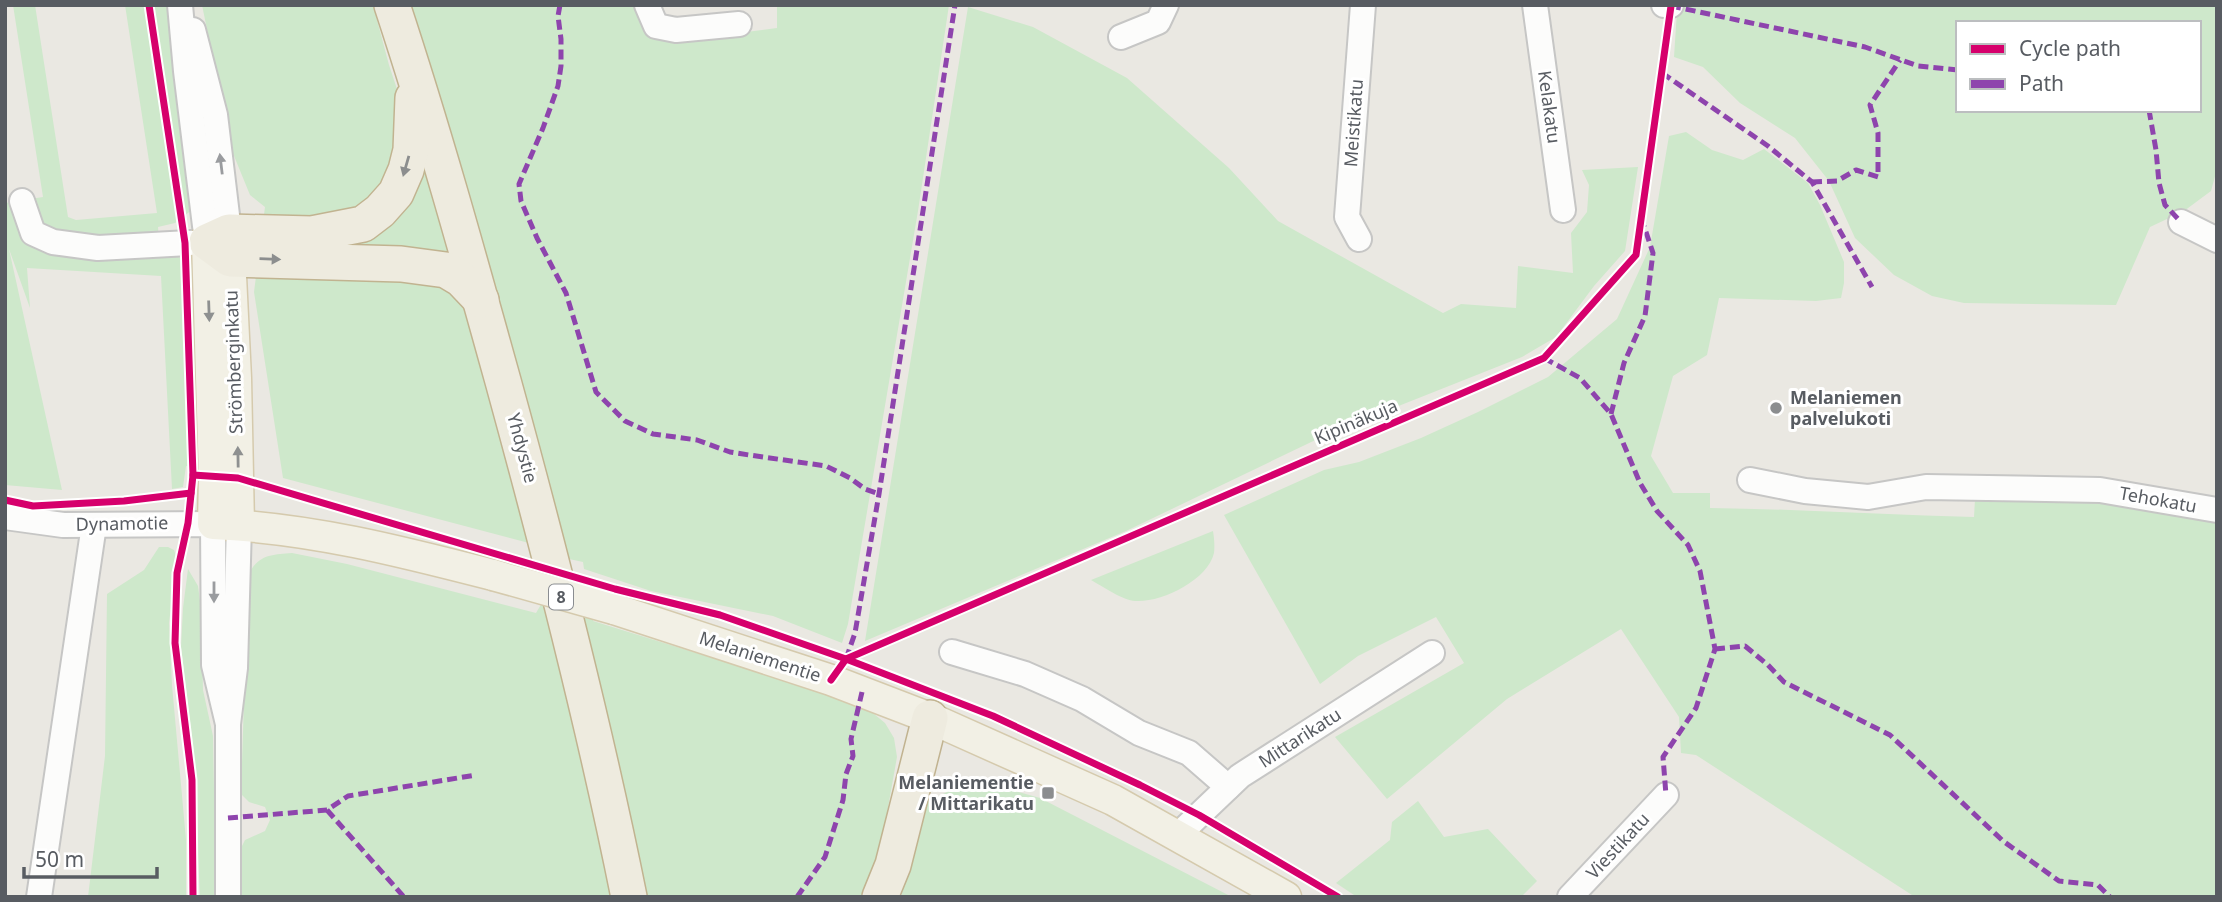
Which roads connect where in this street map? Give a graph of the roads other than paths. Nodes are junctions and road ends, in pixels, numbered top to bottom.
1 (183, 5) edge
2 (392, 5) edge
3 (647, 5) edge
4 (1166, 5) edge
5 (1363, 5) edge
6 (1535, 5) edge
7 (1664, 5) edge
8 (1671, 5) edge
9 (739, 24) dead end
10 (1121, 37) dead end
11 (414, 74) junction
12 (22, 201) dead end
13 (1563, 210) dead end
14 (2181, 222) dead end
15 (1359, 239) dead end
16 (2217, 240) edge
17 (222, 244) junction
18 (481, 300) junction
19 (1750, 480) dead end
20 (2217, 510) edge
21 (5, 517) edge
22 (226, 524) junction
23 (94, 525) junction
24 (952, 652) dead end
25 (1432, 653) dead end
26 (930, 718) junction
27 (1228, 787) junction
28 (1666, 795) dead end
29 (1177, 836) junction
30 (39, 897) edge
31 (228, 897) edge
32 (629, 897) edge
33 (880, 897) edge
34 (1286, 897) edge
35 (1570, 897) edge

1 - 17 street, Strömberginkatu
2 - 11 highway, Yhdystie / 8
3 - 9 street
4 - 10 street
5 - 15 street, Meistikatu
6 - 13 street, Kelakatu
7 - 8 street
11 -> 17 highway
11 - 18 highway, Yhdystie / 8
12 - 17 street
14 - 16 street
17 -> 18 highway
17 - 22 main road, Strömberginkatu
18 - 32 highway, Yhdystie / 8
19 - 20 street, Tehokatu
21 - 23 street, Dynamotie
22 - 23 street, Dynamotie
22 - 26 main road, Melaniementie, bridge
22 - 31 street, Strömberginkatu
23 - 30 street
24 - 27 street
25 - 27 street, Mittarikatu
26 - 29 main road, Melaniementie
26 - 33 highway
27 - 29 street, Mittarikatu
28 - 35 street, Viestikatu
29 - 34 main road, Melaniementie

